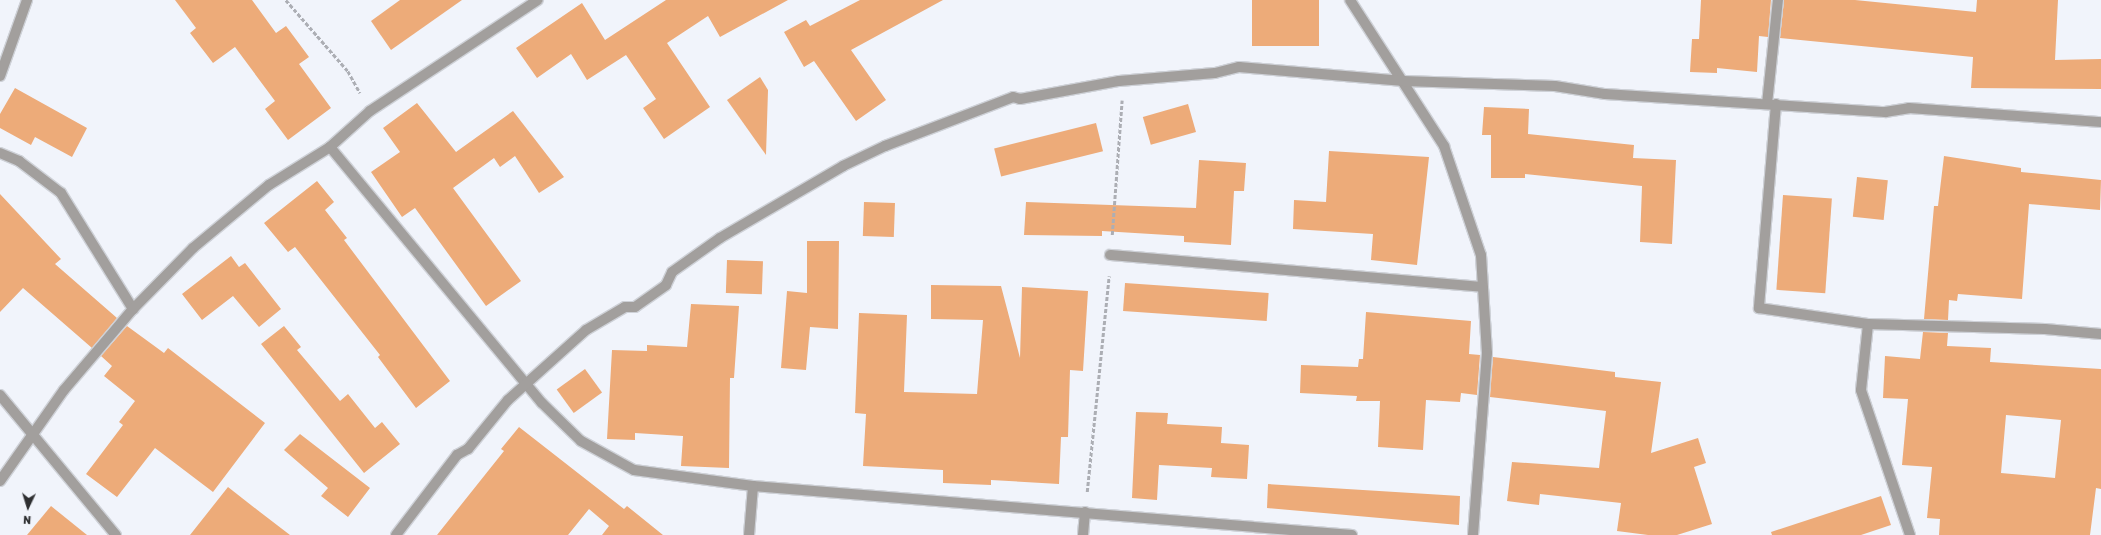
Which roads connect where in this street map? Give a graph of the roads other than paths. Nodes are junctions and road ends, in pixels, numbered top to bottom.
1 (27, 0) edge
2 (538, 0) edge
3 (1350, 0) edge
4 (1778, 0) edge
5 (0, 76) edge
6 (1403, 80) junction
7 (1771, 104) junction
8 (2101, 122) edge
9 (330, 147) junction
10 (0, 153) edge
11 (1110, 255) road end
12 (1483, 287) junction
13 (133, 309) junction
14 (1868, 324) junction
15 (2101, 334) edge
16 (524, 383) junction
17 (0, 395) edge
18 (32, 436) junction
19 (0, 481) edge
20 (753, 486) junction
21 (1085, 512) junction
22 (1256, 531) edge
23 (116, 535) edge
24 (396, 535) edge
25 (749, 535) edge
26 (1083, 535) edge
27 (1352, 535) edge
28 (1473, 535) edge
29 (1910, 535) edge

1 - 5 street
2 - 9 street
3 - 6 street
4 - 7 street
6 - 7 street
6 - 12 street
6 - 16 street
7 - 8 street
7 - 14 street
9 - 13 street
9 - 16 street
10 - 13 street
11 - 12 street
12 - 28 street
13 - 18 street
14 - 15 street
14 - 29 street
16 - 20 street
16 - 24 street
17 - 18 street
18 - 19 street
18 - 23 street
20 - 21 street
20 - 25 street
21 - 22 street
21 - 26 street
22 - 27 street

